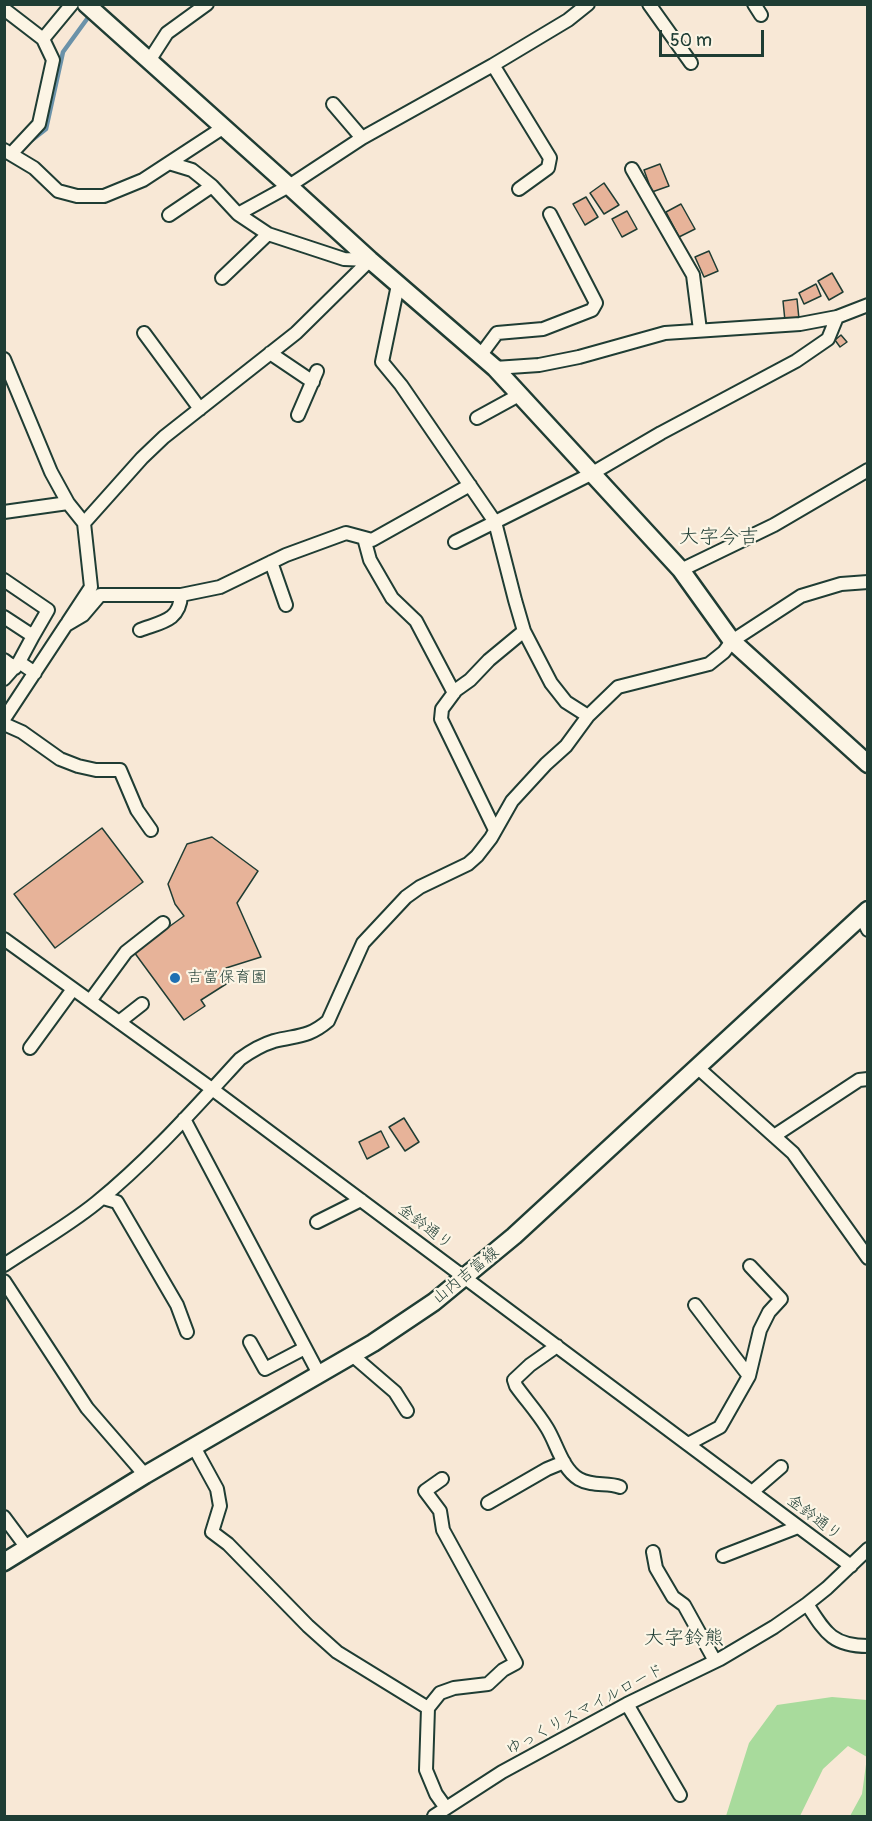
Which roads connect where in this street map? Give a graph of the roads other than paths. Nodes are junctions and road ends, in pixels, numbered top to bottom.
1 (72, 4) edge
2 (86, 4) edge
3 (207, 4) edge
4 (649, 4) edge
5 (585, 5) edge
6 (4, 9) edge
7 (43, 39) junction
8 (149, 61) junction
9 (691, 63) dead end
10 (493, 65) junction
11 (333, 104) dead end
12 (224, 127) junction
13 (362, 138) junction
14 (8, 152) edge
15 (169, 163) junction
16 (632, 169) dead end
17 (212, 186) junction
18 (289, 186) junction
19 (519, 189) dead end
20 (238, 214) junction
21 (550, 214) dead end
22 (169, 215) dead end
23 (268, 234) junction
24 (370, 260) junction
25 (222, 278) dead end
26 (398, 285) junction
27 (867, 305) edge
28 (837, 317) junction
29 (700, 330) junction
30 (144, 333) dead end
31 (270, 353) junction
32 (480, 356) junction
33 (4, 359) edge
34 (495, 368) junction
35 (519, 395) junction
36 (200, 409) junction
37 (298, 415) dead end
38 (477, 418) dead end
39 (867, 470) edge
40 (591, 474) junction
41 (470, 485) junction
42 (68, 503) junction
43 (4, 512) edge
44 (495, 522) junction
45 (84, 523) junction
46 (364, 538) junction
47 (455, 542) dead end
48 (271, 562) junction
49 (681, 570) junction
50 (4, 580) edge
51 (867, 582) edge
52 (181, 595) junction
53 (286, 606) dead end
54 (4, 617) edge
55 (66, 625) junction
56 (140, 630) dead end
57 (524, 631) junction
58 (33, 636) junction
59 (732, 641) junction
60 (13, 663) edge
61 (35, 673) junction
62 (4, 679) edge
63 (454, 693) junction
64 (588, 716) junction
65 (4, 722) edge
66 (867, 764) edge
67 (151, 830) dead end
68 (495, 830) junction
69 (865, 919) edge
70 (163, 923) dead end
71 (4, 939) edge
72 (73, 989) junction
73 (90, 1001) junction
74 (142, 1004) dead end
75 (119, 1022) junction
76 (30, 1048) dead end
77 (697, 1067) junction
78 (867, 1079) edge
79 (212, 1089) junction
80 (184, 1119) junction
81 (774, 1136) junction
82 (103, 1198) junction
83 (361, 1200) junction
84 (317, 1222) dead end
85 (867, 1258) edge
86 (4, 1265) edge
87 (750, 1266) dead end
88 (465, 1277) junction
89 (4, 1281) edge
90 (695, 1305) dead end
91 (187, 1332) dead end
92 (250, 1342) dead end
93 (557, 1346) junction
94 (305, 1348) junction
95 (352, 1355) junction
96 (319, 1374) junction
97 (749, 1376) junction
98 (407, 1410) dead end
99 (688, 1444) junction
100 (194, 1447) junction
101 (564, 1462) junction
102 (781, 1467) dead end
103 (145, 1475) junction
104 (442, 1479) dead end
105 (620, 1487) dead end
106 (752, 1492) junction
107 (488, 1503) dead end
108 (4, 1517) edge
109 (798, 1527) junction
110 (27, 1548) junction
111 (867, 1549) edge
112 (653, 1552) dead end
113 (723, 1556) dead end
114 (4, 1562) edge
115 (851, 1566) junction
116 (807, 1604) junction
117 (867, 1646) edge
118 (715, 1661) junction
119 (627, 1704) junction
120 (428, 1708) junction
121 (680, 1795) dead end
122 (446, 1808) junction
123 (434, 1816) edge

1 - 7 street
2 - 8 street
3 - 8 street
4 - 9 street
5 - 10 street
6 - 7 street
7 - 14 street
8 - 12 street
10 - 13 street
10 - 19 street
11 - 13 street
12 - 15 street
12 - 18 street
13 - 18 street
14 - 15 street
15 - 17 street
16 - 29 street
17 - 20 street
17 - 22 street
18 - 20 street
18 - 24 street
20 - 23 street
21 - 32 street
23 - 24 street
23 - 25 street
24 - 26 street
24 - 31 street
26 - 32 street
26 - 41 street
27 - 28 street
28 - 29 street
28 - 40 street
29 - 34 street
30 - 36 street
31 - 36 street
31 - 37 street
32 - 34 street
33 - 42 street
34 - 35 street
35 - 38 street
35 - 40 street
36 - 45 street
39 - 49 street
40 - 44 street
40 - 49 street
41 - 44 street
41 - 46 street
42 - 43 street
42 - 45 street
44 - 47 street
44 - 57 street
45 - 55 street
46 - 48 street
46 - 63 street
48 - 52 street
48 - 53 street
49 - 59 street
50 - 58 street
51 - 59 street
52 - 55 street
52 - 56 street
54 - 58 street
55 - 61 street
57 - 63 street
57 - 64 street
58 - 60 street
59 - 64 street
59 - 66 street
60 - 61 street
60 - 62 street
61 - 65 street
63 - 68 street
64 - 68 street
65 - 67 street
68 - 79 street
69 - 77 street, 山内吉富線
70 - 73 street
71 - 72 street, 金鈴通り
72 - 73 street, 金鈴通り
72 - 76 street
73 - 75 street, 金鈴通り
74 - 75 street
75 - 79 street, 金鈴通り
77 - 81 street
77 - 88 street, 山内吉富線
78 - 81 street
79 - 80 street
79 - 83 street, 金鈴通り
80 - 82 street
80 - 94 street
81 - 85 street
82 - 86 street
82 - 91 street
83 - 84 street
83 - 88 street, 金鈴通り
87 - 97 street
88 - 93 street, 金鈴通り
88 - 95 street, 山内吉富線
89 - 103 street
90 - 97 street
92 - 94 street
93 - 99 street, 金鈴通り
93 - 101 street
94 - 96 street
95 - 96 street, 山内吉富線
95 - 98 street
96 - 100 street, 山内吉富線
97 - 99 street
99 - 106 street, 金鈴通り
100 - 103 street, 山内吉富線
100 - 120 street
101 - 105 street
101 - 107 street
102 - 106 street
103 - 110 street, 山内吉富線
104 - 120 street
106 - 109 street, 金鈴通り
108 - 110 street
109 - 113 street
109 - 115 street, 金鈴通り
110 - 114 street, 山内吉富線
111 - 115 street, ゆっくりスマイルロード
112 - 118 street
115 - 116 street, ゆっくりスマイルロード
116 - 117 street
116 - 118 street, ゆっくりスマイルロード
118 - 119 street, ゆっくりスマイルロード
119 - 121 street
119 - 122 street, ゆっくりスマイルロード
120 - 122 street
122 - 123 street, ゆっくりスマイルロード

